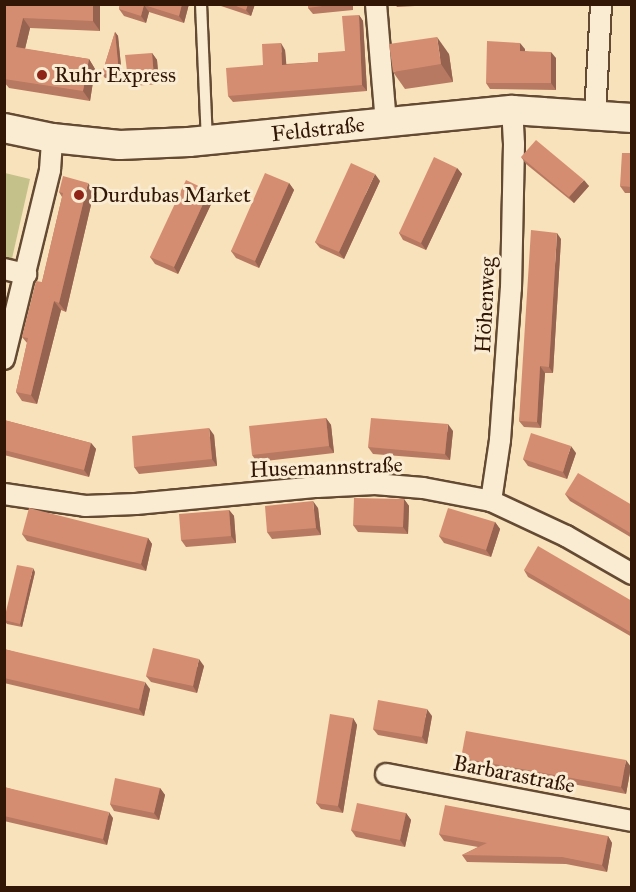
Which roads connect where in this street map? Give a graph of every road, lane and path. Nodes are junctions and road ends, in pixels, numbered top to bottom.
1 (201, 4) edge
2 (376, 4) edge
3 (601, 4) edge
4 (512, 110) junction
5 (596, 116) junction
6 (632, 118) edge
7 (386, 122) junction
8 (4, 129) edge
9 (52, 138) junction
10 (207, 140) junction
11 (4, 269) edge
12 (26, 274) junction
13 (4, 359) edge
14 (4, 494) edge
15 (491, 501) junction
16 (632, 574) edge
17 (386, 774) dead end
18 (632, 821) edge

1 - 10 lane
2 - 7 street
3 - 5 street
4 - 5 main road, Feldstraße
4 - 7 main road, Feldstraße
4 - 15 street, Höhenweg
5 - 6 main road, Feldstraße
7 - 10 main road, Feldstraße
8 - 9 main road, Feldstraße
9 - 10 main road, Feldstraße
9 - 12 street
11 - 12 street
12 - 13 street
14 - 15 street, Husemannstraße
15 - 16 street, Husemannstraße
17 - 18 street, Barbarastraße

